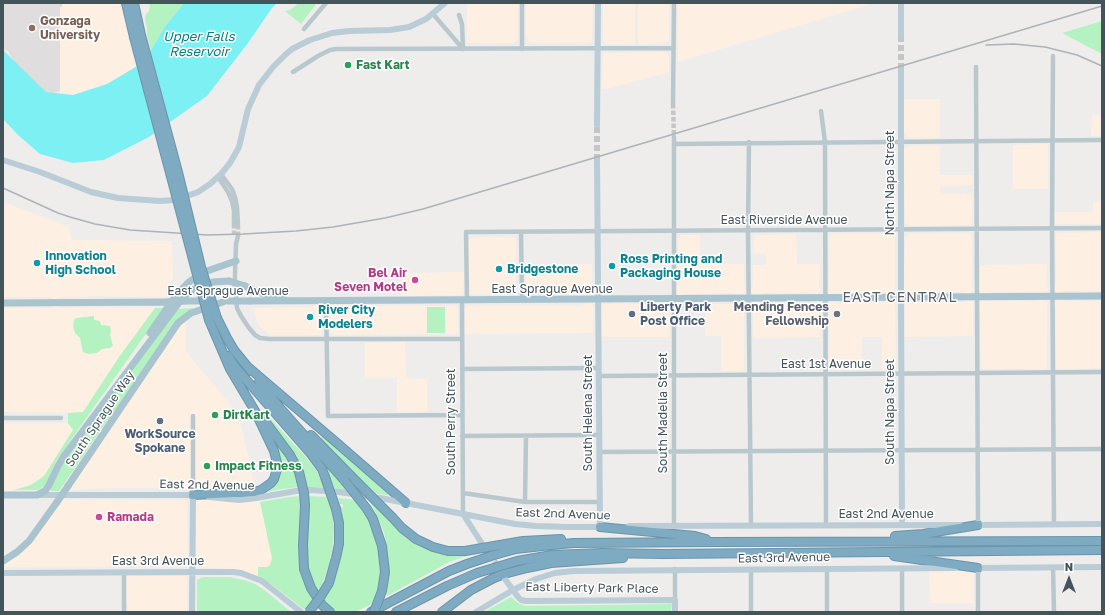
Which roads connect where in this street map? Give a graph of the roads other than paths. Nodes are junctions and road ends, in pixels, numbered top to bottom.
1 (126, 3) edge
2 (134, 3) edge
3 (326, 3) edge
4 (444, 3) edge
5 (522, 3) edge
6 (598, 3) edge
7 (674, 3) edge
8 (901, 3) edge
9 (433, 14) junction
10 (459, 15) dead end
11 (304, 29) dead end
12 (138, 36) junction
13 (901, 36) tunnel mouth
14 (598, 48) junction
15 (674, 48) junction
16 (463, 49) junction
17 (522, 49) junction
18 (1053, 56) dead end
19 (976, 66) dead end
20 (901, 68) tunnel mouth
21 (293, 72) dead end
22 (673, 104) tunnel mouth
23 (821, 111) dead end
24 (597, 125) tunnel mouth
25 (674, 136) tunnel mouth
26 (976, 140) junction
27 (1052, 140) junction
28 (1102, 140) edge
29 (749, 142) junction
30 (824, 142) junction
31 (900, 142) junction
32 (674, 144) junction
33 (3, 160) edge
34 (597, 160) tunnel mouth
35 (219, 176) junction
36 (236, 224) tunnel mouth
37 (1102, 228) edge
38 (976, 229) junction
39 (1052, 229) junction
40 (748, 230) junction
41 (825, 230) junction
42 (901, 230) junction
43 (673, 231) junction
44 (466, 232) joint
45 (521, 232) junction
46 (598, 232) junction
47 (236, 236) tunnel mouth
48 (236, 261) junction
49 (1102, 296) edge
50 (977, 297) junction
51 (1052, 297) junction
52 (825, 298) junction
53 (901, 298) junction
54 (673, 299) junction
55 (749, 299) junction
56 (522, 300) junction
57 (598, 300) junction
58 (229, 301) junction
59 (326, 301) junction
60 (464, 301) junction
61 (297, 302) junction
62 (3, 303) edge
63 (213, 319) junction
64 (327, 338) junction
65 (462, 339) junction
66 (218, 342) junction
67 (142, 352) junction
68 (248, 367) junction
69 (598, 368) junction
70 (462, 369) junction
71 (1102, 372) edge
72 (901, 373) junction
73 (977, 373) junction
74 (1053, 373) junction
75 (749, 374) junction
76 (825, 374) junction
77 (674, 375) junction
78 (598, 376) junction
79 (260, 383) junction
80 (255, 411) junction
81 (193, 416) dead end
82 (462, 416) junction
83 (3, 418) edge
84 (61, 418) dead end
85 (599, 435) junction
86 (462, 436) junction
87 (526, 436) junction
88 (1102, 448) edge
89 (902, 449) junction
90 (978, 449) junction
91 (1053, 449) junction
92 (825, 450) junction
93 (750, 451) junction
94 (599, 452) junction
95 (674, 452) junction
96 (462, 493) junction
97 (3, 495) edge
98 (37, 495) junction
99 (193, 495) junction
100 (525, 502) junction
101 (599, 502) junction
102 (406, 503) junction
103 (463, 514) junction
104 (1054, 524) junction
105 (1102, 524) edge
106 (902, 525) junction
107 (978, 525) junction
108 (600, 526) junction
109 (674, 526) junction
110 (751, 526) junction
111 (826, 526) junction
112 (479, 539) tunnel mouth
113 (1102, 540) edge
114 (871, 541) junction
115 (715, 542) junction
116 (611, 543) junction
117 (1102, 550) edge
118 (865, 553) junction
119 (663, 554) junction
120 (3, 561) edge
121 (1053, 567) junction
122 (1102, 567) edge
123 (827, 568) junction
124 (902, 568) junction
125 (978, 568) junction
126 (675, 569) junction
127 (751, 569) junction
128 (124, 572) junction
129 (193, 572) junction
130 (3, 573) edge
131 (505, 579) tunnel mouth
132 (513, 590) junction
133 (675, 600) junction
134 (124, 612) edge
135 (192, 612) edge
136 (301, 612) edge
137 (309, 612) edge
138 (330, 612) edge
139 (371, 612) edge
140 (374, 612) edge
141 (396, 612) edge
142 (442, 612) edge
143 (476, 612) edge
144 (676, 612) edge
145 (751, 612) edge
146 (827, 612) edge
147 (902, 612) edge
148 (978, 612) edge
149 (1054, 612) edge

1 - 12 highway
2 - 12 highway
3 - 11 street
4 - 9 street
5 - 17 street
6 - 14 street
7 - 15 street
8 - 13 street
9 - 16 street
9 - 35 street
10 - 16 street
12 - 63 highway, bridge
14 - 15 street
14 - 17 street
14 - 24 street
15 - 22 street
16 - 17 street
16 - 21 street
18 - 27 street
19 - 26 street
20 - 31 street, North Napa Street
23 - 30 street
25 - 32 street, South Madelia Street
26 - 27 street
26 - 31 street
26 - 38 street
27 - 28 street
27 - 39 street
29 - 30 street
29 - 32 street
29 - 40 street
30 - 31 street
30 - 41 street
31 - 42 street, North Napa Street
32 - 43 street, South Madelia Street
33 - 35 street
34 - 46 street, South Helena Street
35 - 36 street
37 - 39 street, East Riverside Avenue
38 - 39 street, East Riverside Avenue
38 - 42 street, East Riverside Avenue
38 - 50 street
39 - 51 street
40 - 41 street, East Riverside Avenue
40 - 43 street, East Riverside Avenue
40 - 55 street
41 - 42 street, East Riverside Avenue
41 - 52 street
42 - 53 street, North Napa Street
43 - 46 street, East Riverside Avenue
43 - 54 street, South Madelia Street
44 - 45 street, East Riverside Avenue
44 - 60 street, South Perry Street
45 - 46 street, East Riverside Avenue
45 - 56 street
46 - 57 street, South Helena Street
47 - 48 street
48 - 58 street
48 - 67 main road
49 - 51 main road, East Sprague Avenue
50 - 51 main road, East Sprague Avenue
50 - 53 main road, East Sprague Avenue
50 - 73 street
51 - 74 street
52 - 53 main road, East Sprague Avenue
52 - 55 main road, East Sprague Avenue
52 - 76 street
53 - 72 street, South Napa Street
54 - 55 main road, East Sprague Avenue
54 - 57 main road, East Sprague Avenue
54 - 77 street, South Madelia Street
55 - 75 street
56 - 57 main road, East Sprague Avenue
56 - 60 main road, East Sprague Avenue
57 - 69 street, South Helena Street
58 - 61 main road, East Sprague Avenue, bridge
58 - 62 main road, East Sprague Avenue, bridge
58 - 64 street
58 - 120 main road, South Sprague Way, bridge
59 - 60 main road, East Sprague Avenue
59 - 61 main road, East Sprague Avenue
59 - 64 street
60 - 65 street, South Perry Street
61 - 67 main road, South Sprague Way, bridge
63 - 66 highway
63 - 68 highway
64 - 65 street
64 - 82 street
65 - 70 street, South Perry Street
66 - 80 highway
66 - 137 highway, bridge
67 - 98 main road, South Sprague Way
68 - 79 highway
68 - 102 highway
69 - 70 street
69 - 78 street, South Helena Street
70 - 82 street, South Perry Street
71 - 74 street, East 1st Avenue
72 - 73 street, East 1st Avenue
72 - 76 street, East 1st Avenue
72 - 89 street, South Napa Street
73 - 74 street, East 1st Avenue
73 - 90 street
74 - 91 street
75 - 76 street, East 1st Avenue
75 - 77 street, East 1st Avenue
75 - 93 street
76 - 92 street
77 - 78 street, East 1st Avenue
77 - 95 street, South Madelia Street
78 - 85 street, South Helena Street
79 - 116 highway, bridge
79 - 140 highway, bridge
80 - 99 highway
80 - 138 highway, bridge
81 - 99 street
82 - 86 street, South Perry Street
83 - 84 street
85 - 87 street
85 - 94 street, South Helena Street
86 - 87 street
86 - 96 street, South Perry Street
87 - 100 street
88 - 91 street
89 - 90 street
89 - 92 street
89 - 106 street, South Napa Street
90 - 91 street
90 - 107 street
91 - 104 street
92 - 93 street
92 - 111 street
93 - 95 street
93 - 110 street
94 - 95 street
94 - 101 street, South Helena Street
95 - 109 street, South Madelia Street
96 - 100 street
96 - 103 street, South Perry Street
97 - 98 main road, East 2nd Avenue
98 - 99 street, East 2nd Avenue
99 - 102 street, East 2nd Avenue
99 - 129 street
100 - 101 street
101 - 108 street, South Helena Street
102 - 103 street, East 2nd Avenue
103 - 108 street, East 2nd Avenue
103 - 112 street, South Perry Street
104 - 105 street, East 2nd Avenue
104 - 107 street, East 2nd Avenue
106 - 107 street, East 2nd Avenue
106 - 111 street, East 2nd Avenue
107 - 114 highway
108 - 109 street, East 2nd Avenue
108 - 115 highway
109 - 110 street, East 2nd Avenue
110 - 111 street, East 2nd Avenue
113 - 114 highway
114 - 115 highway
115 - 116 highway
116 - 139 highway
117 - 118 highway
118 - 119 highway
118 - 125 highway
119 - 141 highway
119 - 142 highway
121 - 122 street, East 3rd Avenue
121 - 125 street, East 3rd Avenue
121 - 149 street
123 - 124 street, East 3rd Avenue
123 - 127 street, East 3rd Avenue
123 - 146 street
124 - 125 street, East 3rd Avenue
124 - 147 street
125 - 148 street
126 - 127 street, East 3rd Avenue
126 - 132 street, East 3rd Avenue
126 - 133 street
127 - 145 street
128 - 129 street, East 3rd Avenue
128 - 130 street, East 3rd Avenue
128 - 134 street
129 - 135 street
129 - 136 street, East 3rd Avenue
131 - 132 street
132 - 133 street, East Liberty Park Place
132 - 143 street, East 3rd Avenue
133 - 144 street

